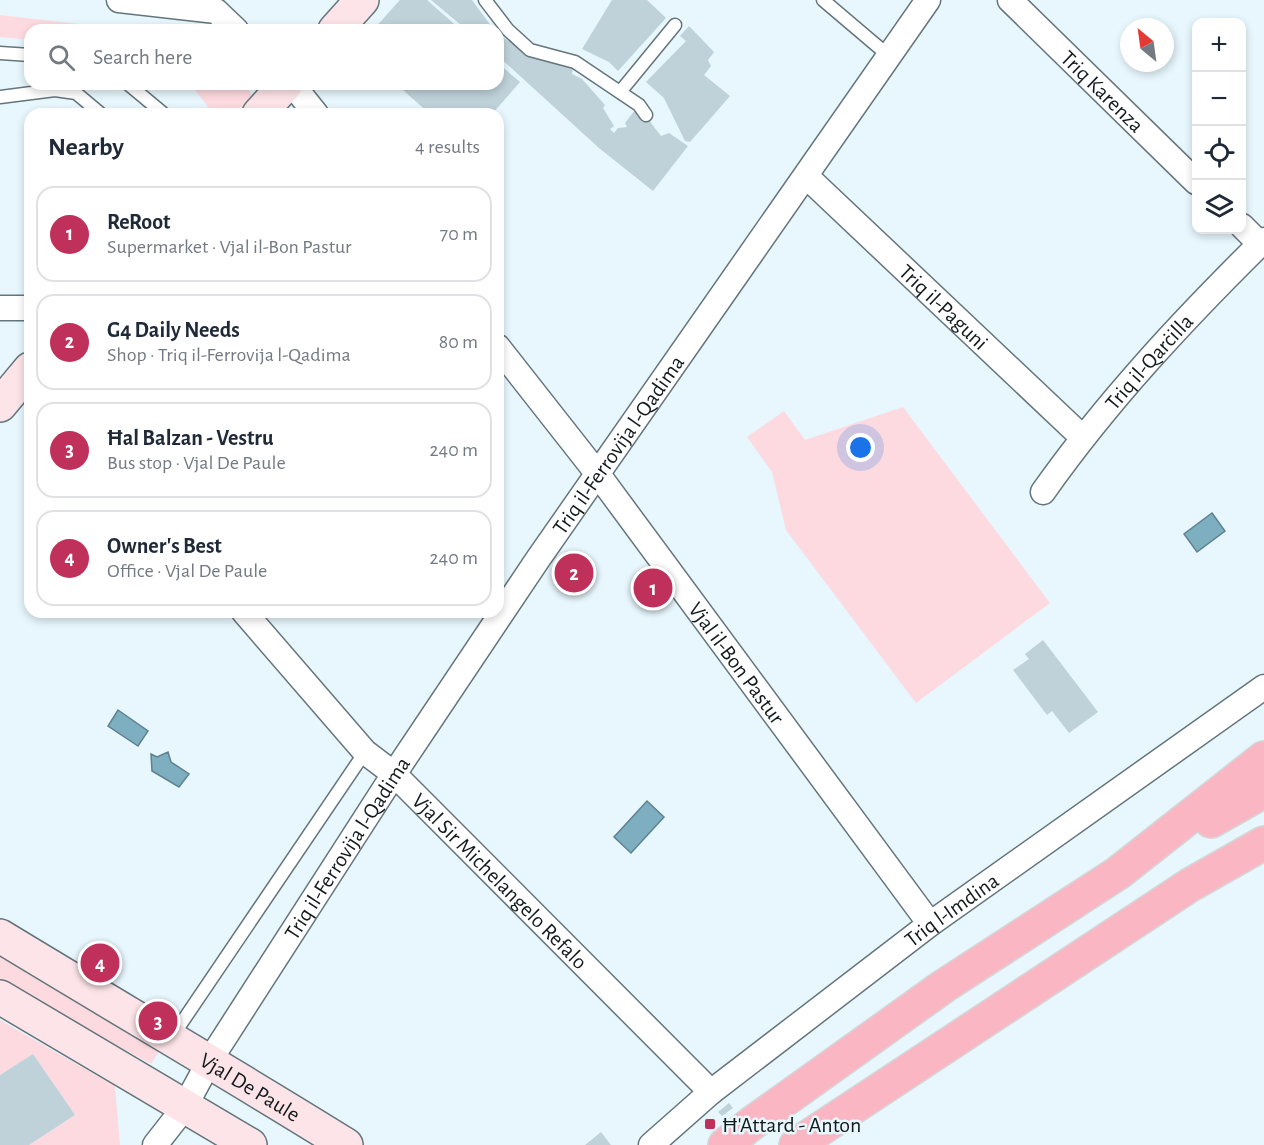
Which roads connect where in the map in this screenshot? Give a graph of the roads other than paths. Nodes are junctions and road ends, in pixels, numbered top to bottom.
1 (119, 0) edge
2 (362, 0) edge
3 (485, 0) edge
4 (823, 0) edge
5 (928, 0) edge
6 (1010, 0) edge
7 (230, 24) edge
8 (340, 24) edge
9 (503, 24) edge
10 (504, 25) edge
11 (675, 25) dead end
12 (0, 54) edge
13 (24, 55) edge
14 (889, 56) junction
15 (55, 90) edge
16 (55, 90) edge
17 (135, 90) edge
18 (281, 90) edge
19 (297, 90) edge
20 (620, 92) junction
21 (0, 97) edge
22 (94, 108) edge
23 (157, 108) edge
24 (264, 108) edge
25 (311, 108) edge
26 (646, 114) dead end
27 (806, 176) junction
28 (1195, 180) edge
29 (1246, 229) edge
30 (1262, 242) edge
31 (0, 308) edge
32 (24, 308) edge
33 (504, 355) edge
34 (1082, 437) junction
35 (597, 473) junction
36 (1043, 492) dead end
37 (504, 610) edge
38 (249, 618) edge
39 (499, 618) edge
40 (1264, 687) edge
41 (365, 752) junction
42 (1264, 758) edge
43 (393, 774) junction
44 (1264, 791) edge
45 (1264, 843) edge
46 (1118, 873) junction
47 (930, 924) junction
48 (0, 936) edge
49 (0, 998) edge
50 (170, 1040) junction
51 (210, 1060) junction
52 (711, 1092) junction
53 (184, 1108) junction
54 (155, 1145) edge
55 (250, 1145) edge
56 (346, 1145) edge
57 (651, 1145) edge
58 (725, 1145) edge
59 (796, 1145) edge

1 - 7 street
2 - 8 main road
3 - 9 lane
4 - 14 lane
5 - 14 street, Triq il-Ferrovija l-Qadima
6 - 28 street, Triq Karenza
10 - 20 lane
11 - 20 lane
12 - 13 lane
14 - 27 street, Triq il-Ferrovija l-Qadima
15 - 22 lane
16 - 21 lane
17 - 23 lane
18 - 24 main road
19 - 25 street
20 - 26 lane
27 - 34 street, Triq il-Paguni
27 - 35 street, Triq il-Ferrovija l-Qadima
29 - 30 street
30 - 34 street, Triq il-Qarċilla
31 - 32 street
33 - 35 street, Vjal il-Bon Pastur
34 - 36 street, Triq il-Qarċilla
35 - 37 street, Triq il-Ferrovija l-Qadima
35 - 47 street, Vjal il-Bon Pastur
38 - 41 street, Vjal Sir Michelangelo Refalo
39 - 43 street, Triq il-Ferrovija l-Qadima
40 - 47 street, Triq l-Imdina
41 - 43 street, Vjal Sir Michelangelo Refalo
41 - 50 lane
42 - 46 highway
43 - 51 street, Triq il-Ferrovija l-Qadima
43 - 52 street, Vjal Sir Michelangelo Refalo
44 - 46 highway
45 - 59 highway
46 - 58 highway
47 - 52 street, Triq l-Imdina
48 - 50 main road, Vjal De Paule
49 - 53 main road
50 - 51 main road, Vjal De Paule
51 - 53 street, Triq il-Ferrovija l-Qadima
51 - 56 main road, Vjal De Paule
52 - 57 street, Triq l-Imdina
53 - 54 street, Triq il-Ferrovija l-Qadima
53 - 55 main road

